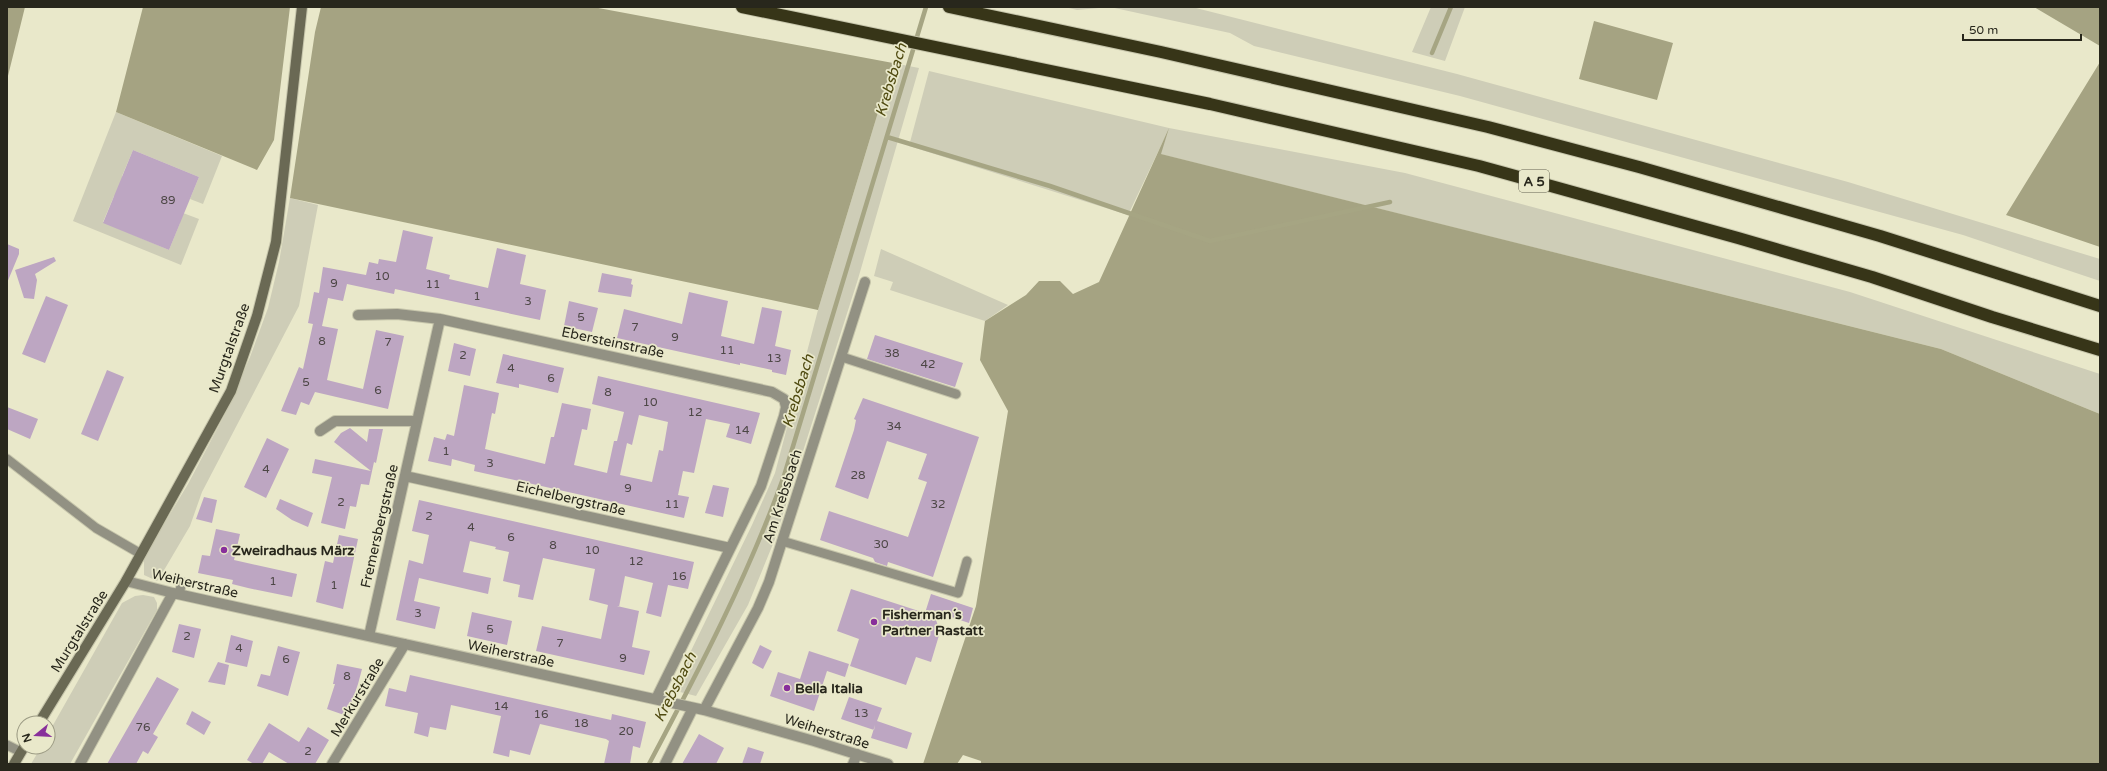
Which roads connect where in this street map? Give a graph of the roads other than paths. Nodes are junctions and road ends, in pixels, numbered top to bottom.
1 (302, 7) edge
2 (742, 7) edge
3 (949, 7) edge
4 (865, 282) dead end
5 (2100, 306) edge
6 (358, 315) dead end
7 (440, 319) junction
8 (2100, 350) edge
9 (842, 357) junction
10 (956, 394) dead end
11 (417, 421) junction
12 (320, 431) dead end
13 (7, 459) edge
14 (405, 476) junction
15 (782, 541) junction
16 (730, 548) junction
17 (141, 554) junction
18 (967, 561) dead end
19 (126, 581) junction
20 (182, 582) dead end
21 (176, 594) junction
22 (369, 636) junction
23 (405, 644) junction
24 (656, 699) junction
25 (690, 707) junction
26 (704, 710) junction
27 (44, 715) edge
28 (857, 754) junction
29 (19, 755) edge
30 (14, 764) edge
31 (80, 764) edge
32 (332, 764) edge
33 (665, 764) edge
34 (853, 764) edge
35 (888, 764) edge

1 - 17 main road, Murgtalstraße
2 - 8 highway, A 5
3 - 5 highway
4 - 9 street, Am Krebsbach
6 - 7 street
7 - 11 street, Fremersbergstraße
7 - 16 street, Ebersteinstraße
9 - 10 lane
9 - 15 street, Am Krebsbach
11 - 12 street
11 - 14 street, Fremersbergstraße
13 - 17 lane, Weiherstraße
14 - 16 street, Eichelbergstraße
14 - 22 street, Fremersbergstraße
15 - 18 lane
15 - 26 street, Am Krebsbach
16 - 24 street
17 - 19 main road, Murgtalstraße
19 - 21 street, Weiherstraße
19 - 27 main road, Murgtalstraße
20 - 21 lane
21 - 22 street, Weiherstraße
21 - 31 street
22 - 23 street, Weiherstraße
23 - 24 street, Weiherstraße
23 - 32 street, Merkurstraße
24 - 25 street, Weiherstraße
25 - 26 street, Weiherstraße
25 - 33 street
26 - 28 street, Weiherstraße
28 - 34 street
28 - 35 street, Weiherstraße
29 - 30 main road

